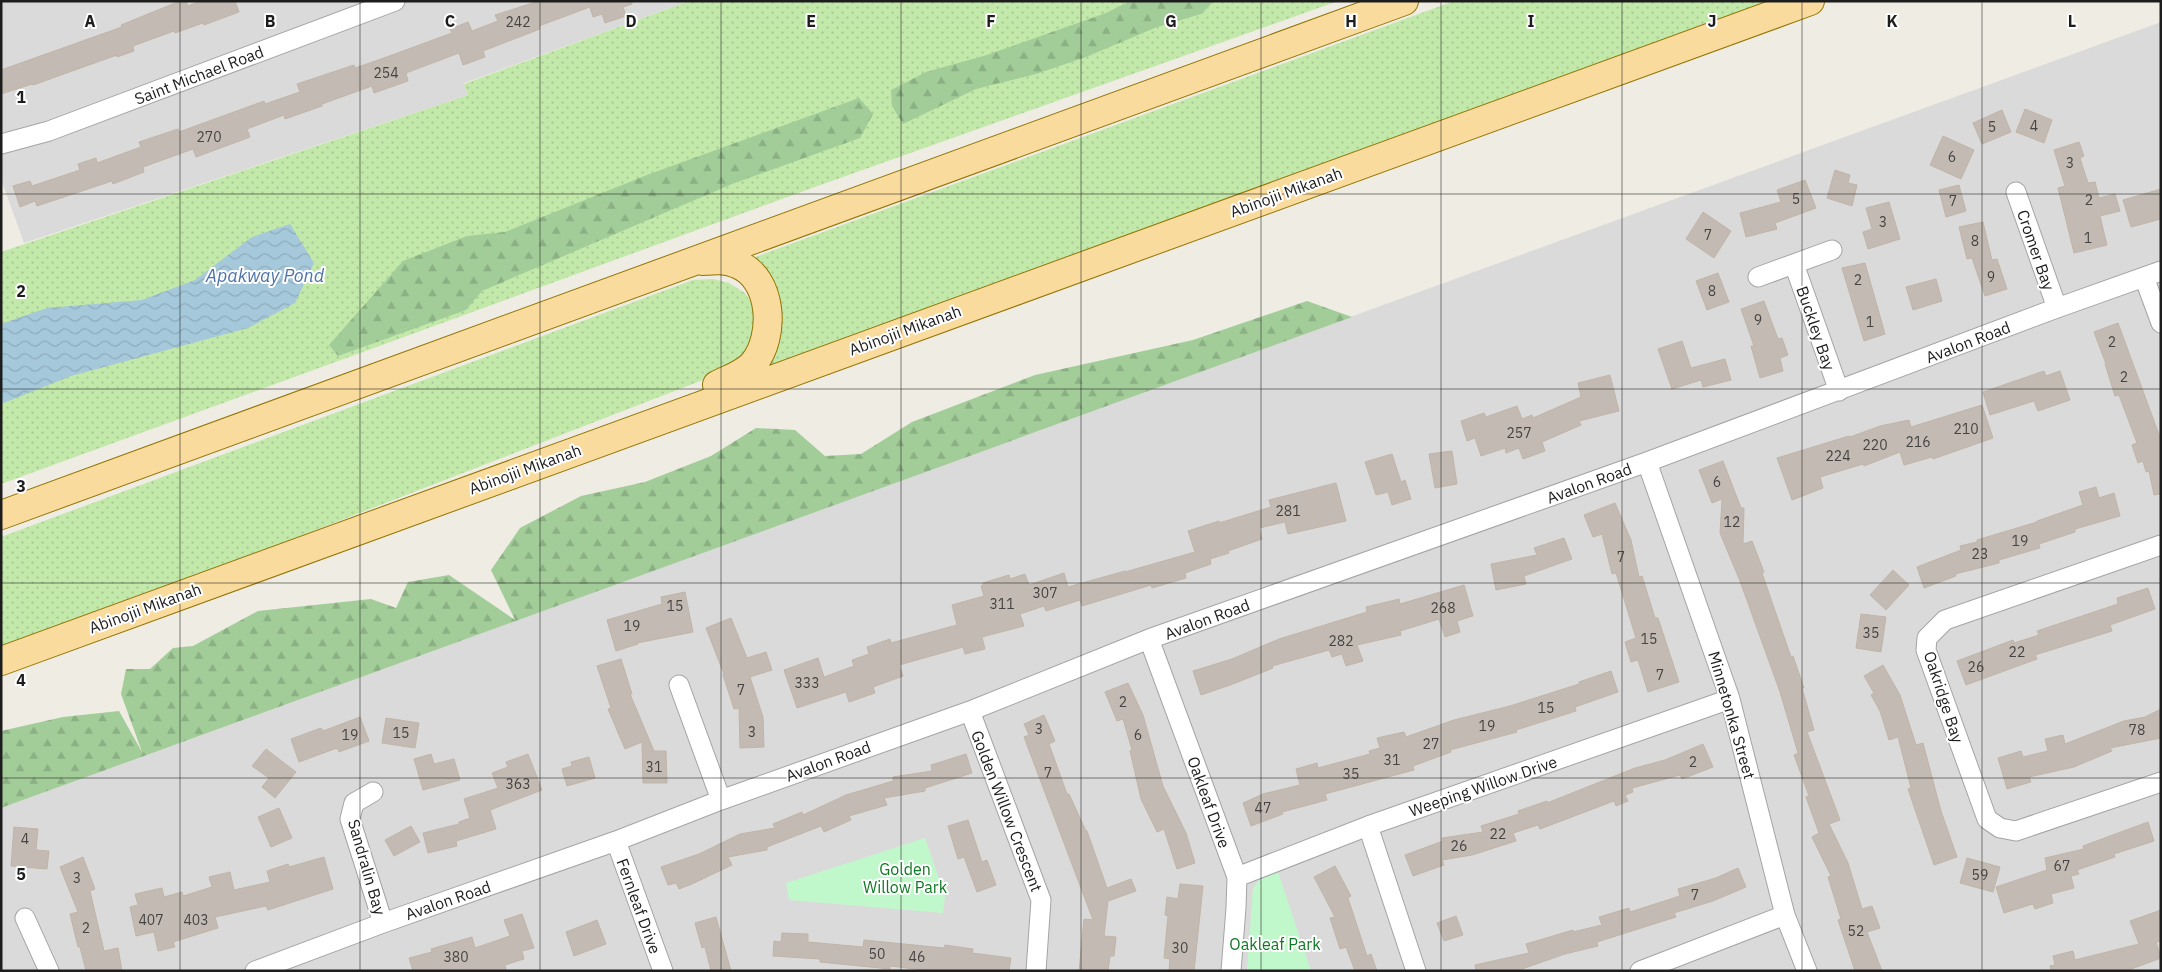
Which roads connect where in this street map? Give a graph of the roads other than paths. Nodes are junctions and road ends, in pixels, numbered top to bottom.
1 (395, 1) edge
2 (1404, 1) edge
3 (1810, 1) edge
4 (1, 144) edge
5 (2016, 192) dead end
6 (1832, 250) dead end
7 (695, 261) junction
8 (1794, 264) junction
9 (2152, 274) edge
10 (1758, 277) dead end
11 (2057, 308) junction
12 (2161, 323) edge
13 (1838, 391) junction
14 (1647, 462) junction
15 (498, 479) junction
16 (1, 515) edge
17 (2161, 545) edge
18 (1149, 639) junction
19 (1, 661) edge
20 (679, 685) dead end
21 (1730, 699) junction
22 (970, 711) junction
23 (2161, 782) edge
24 (373, 792) dead end
25 (721, 800) junction
26 (1368, 826) junction
27 (616, 841) junction
28 (1237, 877) junction
29 (1785, 915) junction
30 (25, 918) dead end
31 (383, 923) junction
32 (264, 969) edge
33 (49, 971) edge
34 (663, 971) edge
35 (1036, 971) edge
36 (1231, 971) edge
37 (1416, 971) edge
38 (1640, 971) edge
39 (1806, 971) edge

1 - 4 street, Saint Michael Road
2 - 7 main road
3 - 15 main road, Abinojii Mikanah
5 - 11 street, Cromer Bay
6 - 8 street, Buckley Bay
7 - 15 main road
7 - 16 main road
8 - 10 street, Buckley Bay
8 - 13 street, Buckley Bay
9 - 11 street, Avalon Road
9 - 12 street
11 - 13 street, Avalon Road
13 - 14 street, Avalon Road
14 - 18 street, Avalon Road
14 - 21 street, Minnetonka Street
15 - 19 main road, Abinojii Mikanah
17 - 23 street, Oakridge Bay
18 - 22 street, Avalon Road
18 - 28 street, Oakleaf Drive
20 - 25 street
21 - 26 street, Weeping Willow Drive
21 - 29 street, Minnetonka Street
22 - 25 street, Avalon Road
22 - 35 street, Golden Willow Crescent
24 - 31 street, Sandralin Bay
25 - 27 street, Avalon Road
26 - 28 street, Weeping Willow Drive
26 - 37 street
27 - 31 street, Avalon Road
27 - 34 street, Fernleaf Drive
28 - 36 street, Oakleaf Drive
29 - 38 street
29 - 39 street, Minnetonka Street
30 - 33 street
31 - 32 street, Avalon Road

